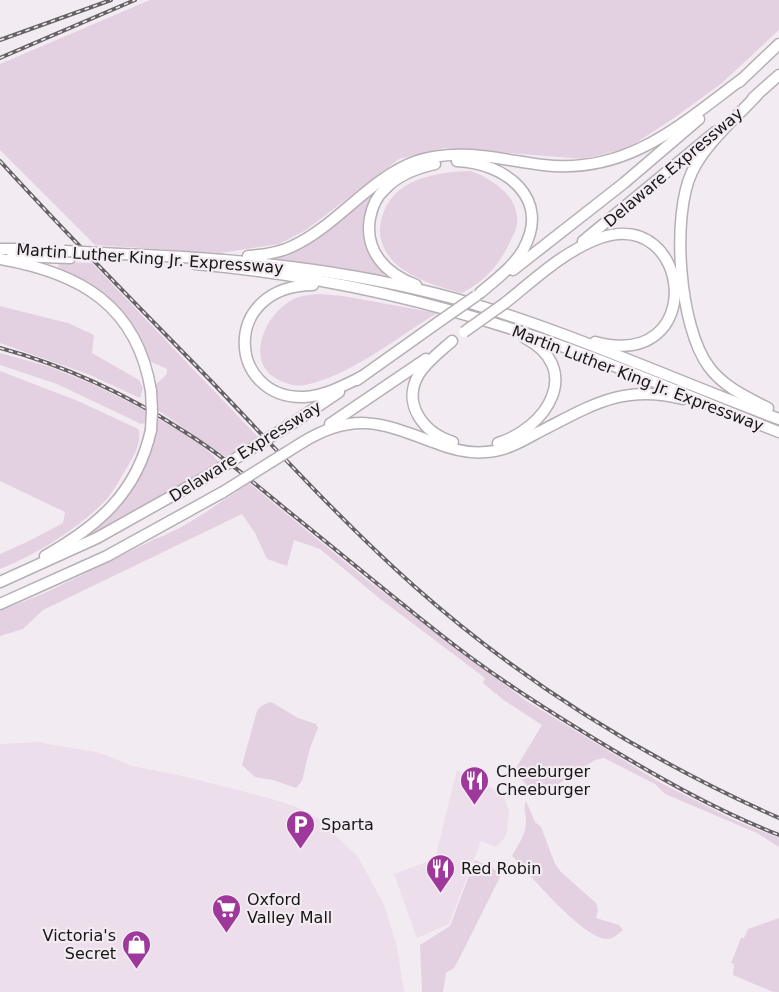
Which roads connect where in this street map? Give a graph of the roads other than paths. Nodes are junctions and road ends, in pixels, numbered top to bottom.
1 (779, 44) edge
2 (779, 75) edge
3 (742, 79) junction
4 (757, 95) junction
5 (0, 249) edge
6 (67, 255) junction
7 (564, 256) junction
8 (0, 257) edge
9 (123, 257) junction
10 (224, 259) junction
11 (342, 286) junction
12 (478, 295) junction
13 (452, 298) junction
14 (503, 327) junction
15 (557, 332) junction
16 (452, 341) junction
17 (361, 377) junction
18 (729, 413) junction
19 (779, 414) edge
20 (779, 419) edge
21 (779, 432) edge
22 (308, 439) junction
23 (0, 581) edge
24 (0, 604) edge

1 - 3 highway
2 - 4 highway, Delaware Expressway
3 - 10 highway
3 - 12 highway
4 - 7 highway, Delaware Expressway
4 - 19 highway
5 - 6 highway, Martin Luther King Jr. Expressway
6 - 8 highway, Martin Luther King Jr. Expressway
6 - 9 highway, Martin Luther King Jr. Expressway
7 - 15 highway
7 - 16 highway, Delaware Expressway, bridge
8 - 23 highway, bridge
9 - 10 highway, Martin Luther King Jr. Expressway
9 - 11 highway, Martin Luther King Jr. Expressway
10 - 13 highway, Martin Luther King Jr. Expressway
11 - 14 highway, Martin Luther King Jr. Expressway
11 - 17 highway
12 - 13 highway
12 - 17 highway, Delaware Expressway, bridge
13 - 15 highway, Martin Luther King Jr. Expressway
14 - 16 highway
14 - 18 highway, Martin Luther King Jr. Expressway
15 - 20 highway, Martin Luther King Jr. Expressway
16 - 22 highway, Delaware Expressway
17 - 23 highway, Delaware Expressway, bridge
18 - 21 highway, Martin Luther King Jr. Expressway
18 - 22 highway
22 - 24 highway, Delaware Expressway, bridge

